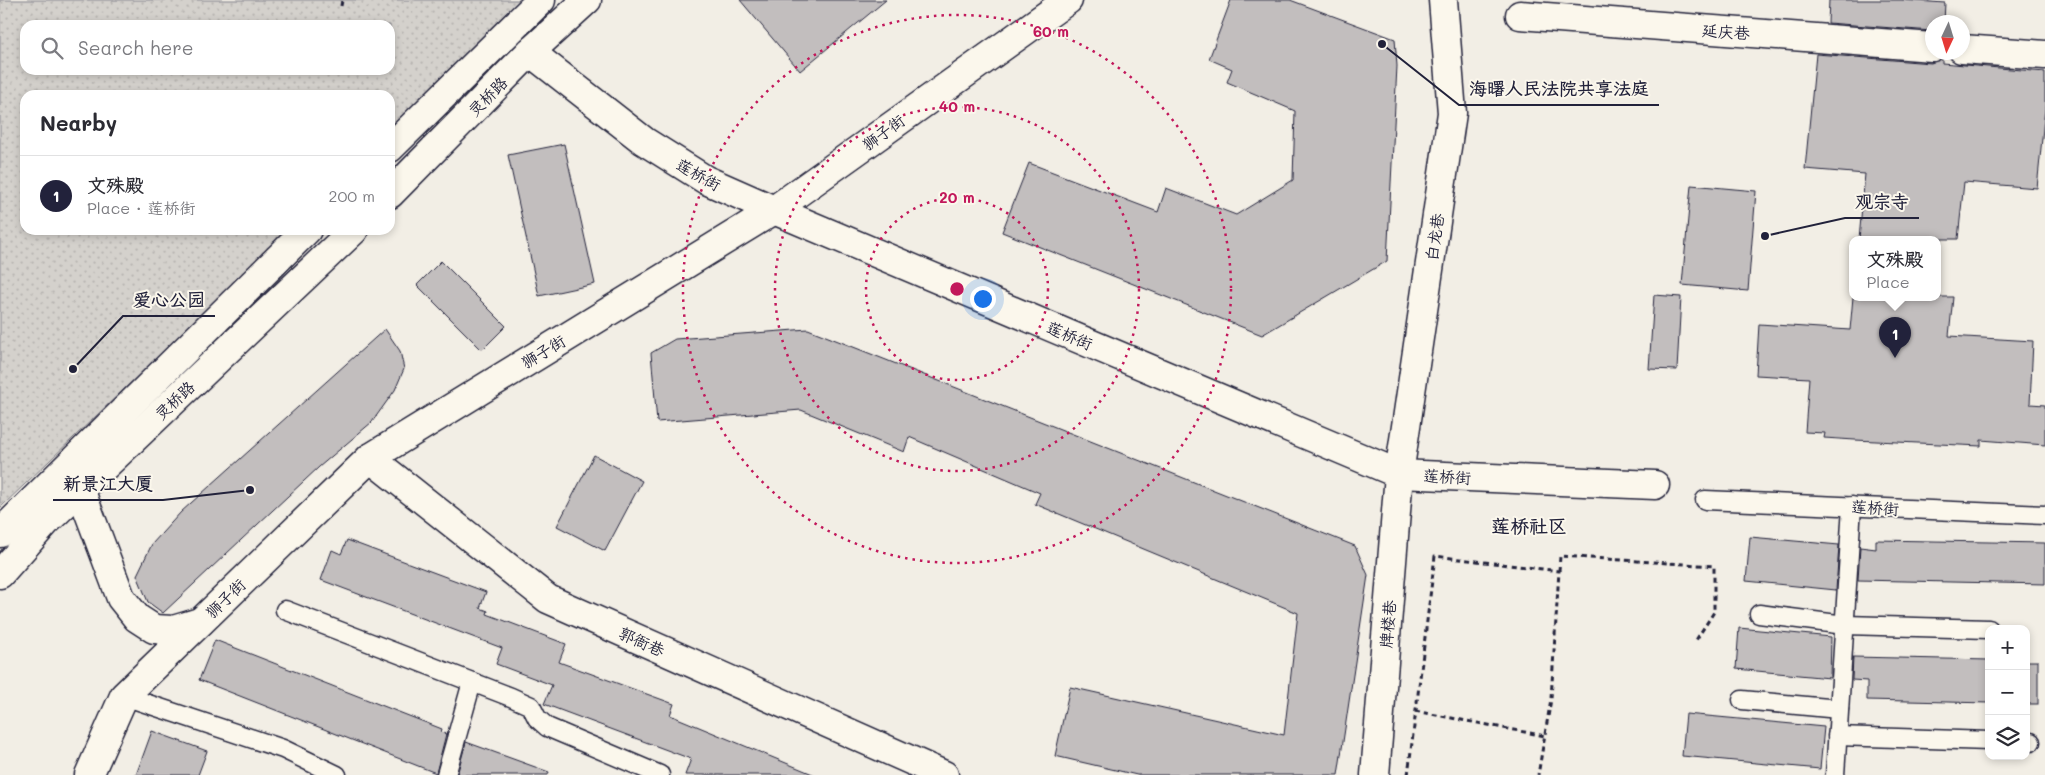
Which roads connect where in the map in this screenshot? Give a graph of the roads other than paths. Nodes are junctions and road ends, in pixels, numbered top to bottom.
1 (541, 0) edge
2 (586, 0) edge
3 (1068, 0) edge
4 (1444, 0) edge
5 (1520, 15) dead end
6 (1925, 46) edge
7 (1970, 50) edge
8 (530, 52) junction
9 (2045, 55) edge
10 (395, 143) edge
11 (395, 189) edge
12 (774, 210) junction
13 (302, 235) edge
14 (349, 235) edge
15 (370, 458) junction
16 (1399, 474) junction
17 (1655, 485) dead end
18 (80, 489) junction
19 (1705, 500) dead end
20 (1852, 506) junction
21 (2045, 515) edge
22 (0, 533) edge
23 (0, 574) edge
24 (285, 610) dead end
25 (1759, 614) dead end
26 (202, 621) junction
27 (1845, 625) junction
28 (1985, 630) edge
29 (472, 682) junction
30 (124, 696) junction
31 (1742, 700) dead end
32 (1839, 709) junction
33 (1838, 736) junction
34 (1985, 741) edge
35 (89, 775) edge
36 (337, 775) edge
37 (446, 775) edge
38 (660, 775) edge
39 (944, 775) edge
40 (1375, 775) edge
41 (1835, 775) edge

1 - 10 street, 灵桥路
2 - 8 street, 灵桥路
3 - 12 street, 狮子街
4 - 16 street, 白龙巷
5 - 6 street, 延庆巷
7 - 9 street
8 - 11 street, 灵桥路
8 - 12 street, 莲桥街
12 - 15 street, 狮子街
12 - 16 street, 莲桥街
13 - 22 street, 灵桥路
14 - 18 street, 灵桥路
15 - 26 street, 狮子街
15 - 39 street, 郭衙巷
16 - 17 street, 莲桥街
16 - 40 street, 牌楼巷
18 - 23 street, 灵桥路
18 - 26 street
19 - 20 lane, 莲桥街
20 - 21 lane, 莲桥街
20 - 27 lane
24 - 29 lane
25 - 27 lane
26 - 30 street, 狮子街
27 - 28 lane
27 - 32 lane
29 - 37 lane
29 - 38 lane
30 - 35 street, 狮子街
30 - 36 lane
31 - 32 lane
32 - 33 lane
33 - 34 lane
33 - 41 lane

